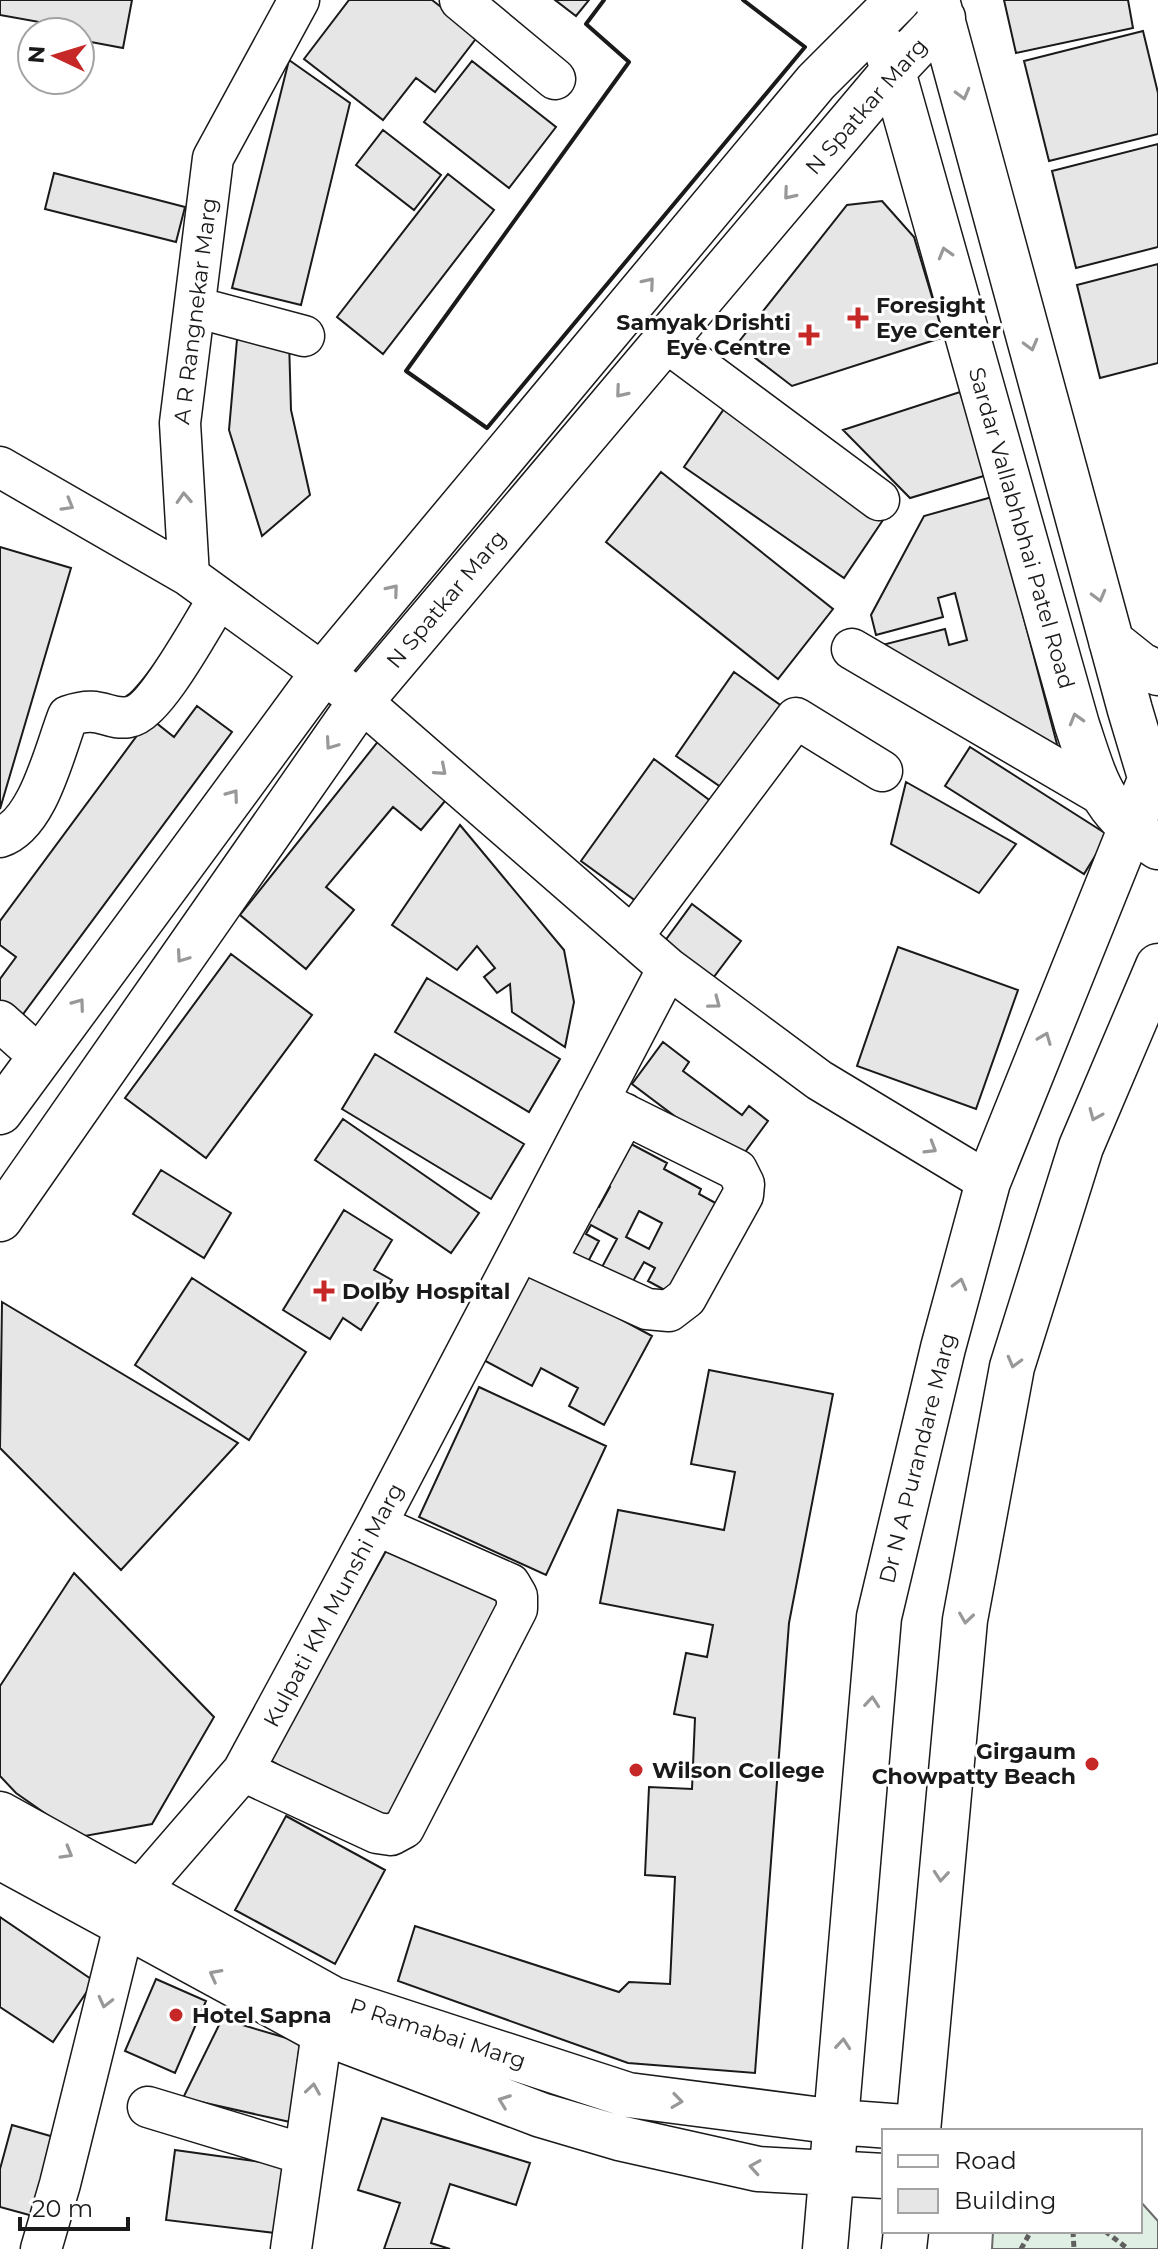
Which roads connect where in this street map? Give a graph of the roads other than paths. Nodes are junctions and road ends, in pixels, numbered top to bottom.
1 (268, 0) edge
2 (299, 0) edge
3 (314, 0) edge
4 (460, 0) edge
5 (882, 7) edge
6 (940, 9) edge
7 (894, 70) junction
8 (555, 79) dead end
9 (249, 88) junction
10 (213, 158) junction
11 (195, 307) junction
12 (304, 336) dead end
13 (665, 341) junction
14 (0, 467) edge
15 (879, 500) dead end
16 (204, 587) junction
17 (1111, 641) junction
18 (852, 649) dead end
19 (323, 673) junction
20 (1158, 673) edge
21 (361, 701) junction
22 (882, 771) dead end
23 (1155, 773) edge
24 (1100, 794) junction
25 (0, 837) edge
26 (1143, 838) edge
27 (632, 937) junction
28 (1158, 966) edge
29 (668, 968) junction
30 (0, 1021) edge
31 (40, 1057) junction
32 (4, 1098) edge
33 (611, 1108) junction
34 (988, 1182) junction
35 (0, 1219) edge
36 (532, 1257) junction
37 (376, 1525) junction
38 (243, 1771) junction
39 (0, 1814) edge
40 (0, 1857) edge
41 (131, 1908) junction
42 (328, 2016) junction
43 (628, 2095) junction
44 (148, 2107) dead end
45 (837, 2122) junction
46 (918, 2129) edge
47 (619, 2138) junction
48 (303, 2154) junction
49 (832, 2173) junction
50 (882, 2176) edge
51 (41, 2249) edge
52 (291, 2249) edge
53 (825, 2249) edge

1 - 10 street
2 - 9 street, A R Rangnekar Marg
3 - 9 street
4 - 8 street
5 - 7 main road, Sardar Vallabhbhai Patel Road
19 -> 5 main road
6 - 7 main road, N Spatkar Marg
6 -> 17 main road
7 -> 13 main road, N Spatkar Marg
24 -> 7 main road, Sardar Vallabhbhai Patel Road
9 - 10 street, A R Rangnekar Marg
10 - 11 street, A R Rangnekar Marg
11 - 12 street
16 -> 11 street, A R Rangnekar Marg
13 - 15 street
13 -> 21 main road, N Spatkar Marg
14 -> 16 street
16 - 19 street
16 - 25 street
17 - 20 main road
17 - 23 main road
18 - 24 street
19 - 21 street
31 -> 19 main road
21 -> 27 street
21 -> 35 main road, N Spatkar Marg
22 - 27 street
23 - 26 main road, Dr N A Purandare Marg
24 - 26 main road, Sardar Vallabhbhai Patel Road
34 -> 26 main road, Dr N A Purandare Marg
27 - 29 street
28 -> 46 main road
29 - 33 street, Kulpati KM Munshi Marg
29 -> 34 street
30 - 31 street
31 - 32 main road
33 - 36 street, Kulpati KM Munshi Marg
33 - 36 street
45 -> 34 main road, Dr N A Purandare Marg
36 - 37 street, Kulpati KM Munshi Marg
37 - 38 street, Kulpati KM Munshi Marg
37 - 38 street
38 - 41 street, Kulpati KM Munshi Marg
39 -> 41 main road, P Ramabai Marg
40 - 41 main road, P Ramabai Marg
41 - 42 main road, P Ramabai Marg
41 -> 51 street, Kulpati KM Munshi Marg
42 - 43 main road, P Ramabai Marg
47 -> 42 main road, P Ramabai Marg
48 -> 42 street
43 -> 45 main road, P Ramabai Marg
43 - 47 main road
44 - 48 street
45 - 46 main road, P Ramabai Marg
45 - 49 main road, Dr N A Purandare Marg
49 -> 47 main road, P Ramabai Marg
48 - 52 street
49 - 50 main road, P Ramabai Marg
49 - 53 main road, Dr N A Purandare Marg

